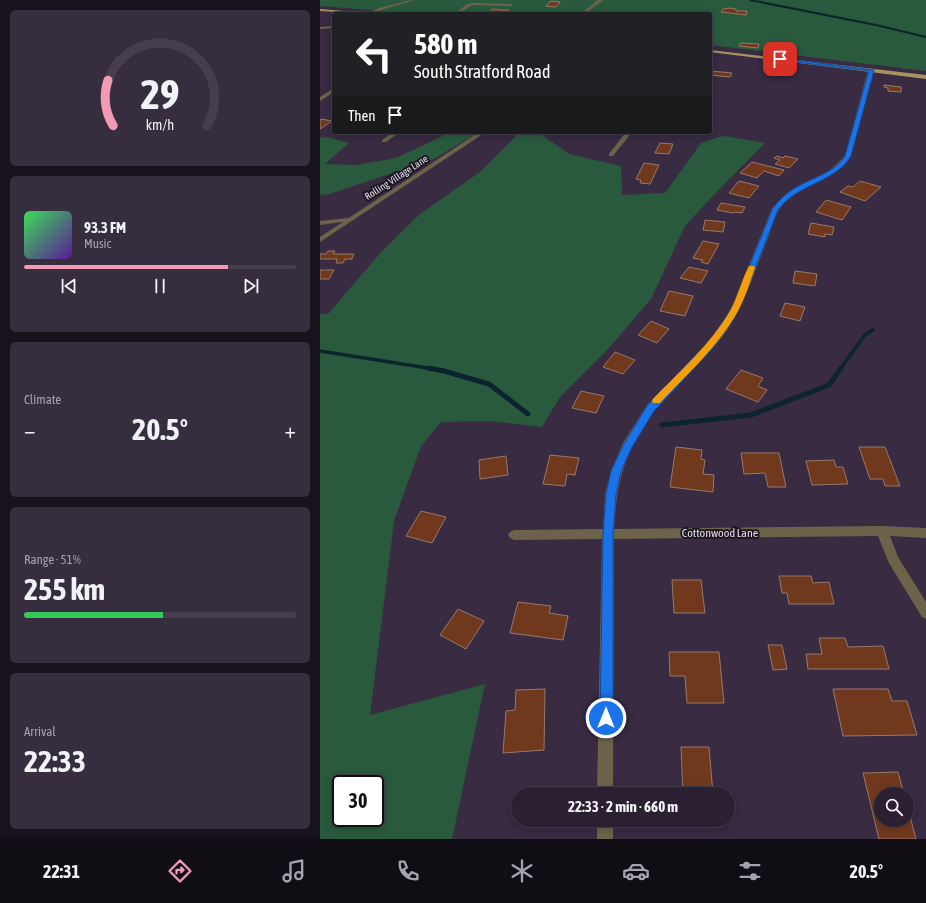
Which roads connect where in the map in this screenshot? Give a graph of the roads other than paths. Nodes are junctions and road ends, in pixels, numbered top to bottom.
1 (414, 0) edge
2 (601, 0) edge
3 (511, 5) dead end
4 (320, 10) edge
5 (344, 12) edge
6 (373, 12) edge
7 (459, 12) edge
8 (585, 12) edge
9 (332, 27) edge
10 (320, 28) edge
11 (712, 51) edge
12 (871, 70) junction
13 (926, 77) edge
14 (332, 91) edge
15 (320, 99) edge
16 (394, 134) edge
17 (480, 134) edge
18 (627, 134) edge
19 (384, 141) dead end
20 (611, 155) dead end
21 (348, 220) junction
22 (320, 223) edge
23 (320, 240) edge
24 (882, 531) junction
25 (926, 533) edge
26 (514, 534) dead end
27 (608, 534) junction
28 (926, 613) edge
29 (606, 787) edge
30 (605, 827) edge
31 (605, 839) edge

1 - 6 lane
2 - 8 street
3 - 7 lane
4 - 5 main road
9 - 10 street
11 - 12 main road
12 - 13 main road
12 - 27 street
14 - 15 street
16 - 19 street
17 - 21 street, Rolling Village Lane
18 - 20 street
21 - 22 lane
21 - 23 street, Rolling Village Lane
24 - 25 street, Cottonwood Lane
24 - 27 street, Cottonwood Lane
24 - 28 street
26 - 27 street, Cottonwood Lane
27 - 29 street
30 - 31 street

